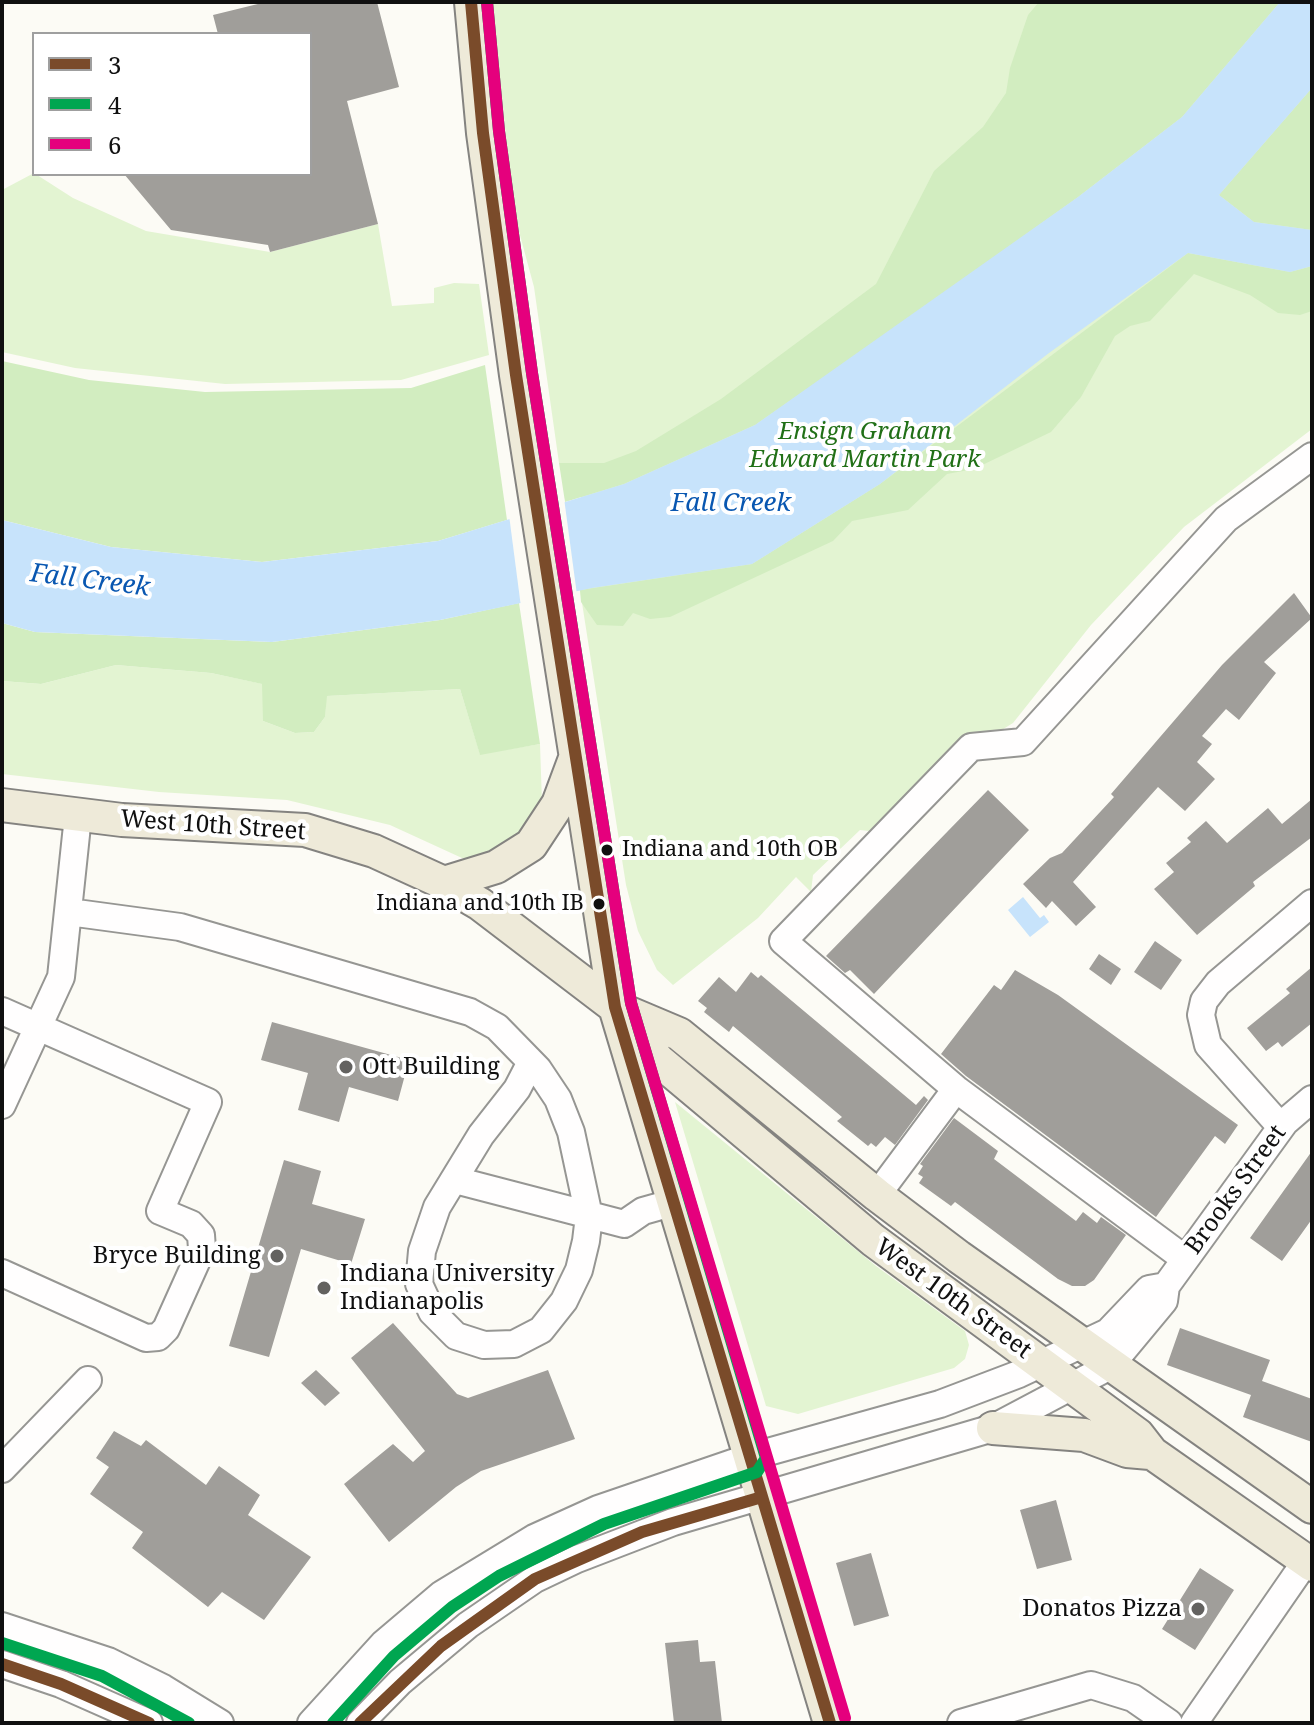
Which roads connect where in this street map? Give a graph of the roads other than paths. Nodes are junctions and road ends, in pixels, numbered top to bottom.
1 (471, 2) edge
2 (1312, 456) edge
3 (575, 758) junction
4 (2, 805) edge
5 (78, 816) junction
6 (444, 883) junction
7 (1312, 903) edge
8 (69, 912) junction
9 (615, 1007) junction
10 (2, 1011) edge
11 (37, 1026) junction
12 (531, 1062) junction
13 (956, 1089) junction
14 (1312, 1099) edge
15 (2, 1105) edge
16 (1281, 1127) junction
17 (455, 1180) junction
18 (877, 1195) junction
19 (675, 1202) junction
20 (589, 1216) junction
21 (1185, 1259) junction
22 (2, 1273) edge
23 (1166, 1286) junction
24 (1082, 1347) junction
25 (1040, 1364) junction
26 (1110, 1366) junction
27 (88, 1380) dead end
28 (1073, 1387) junction
29 (993, 1428) junction
30 (1152, 1453) junction
31 (750, 1457) junction
32 (2, 1469) edge
33 (762, 1497) junction
34 (1312, 1507) edge
35 (1309, 1563) edge
36 (2, 1626) edge
37 (34, 1635) junction
38 (13, 1667) edge
39 (149, 1723) edge
40 (220, 1723) edge
41 (311, 1723) edge
42 (360, 1723) edge
43 (830, 1723) edge
44 (961, 1723) edge
45 (1169, 1723) edge
46 (1194, 1723) edge

1 - 3 main road
2 - 13 street
3 - 6 main road
3 - 9 main road
4 - 5 main road, West 10th Street
5 - 6 main road, West 10th Street
5 - 8 street
6 - 9 main road, West 10th Street
7 - 16 street
8 - 11 street
8 - 12 street
9 - 18 main road, West 10th Street
9 - 19 main road
9 - 25 main road, West 10th Street
10 - 11 street
11 - 15 street
11 - 22 street
12 - 17 street
12 - 20 street
13 - 18 street
13 - 21 street
14 - 16 street, Brooks Street
16 - 21 street, Brooks Street
17 - 20 street
17 - 20 street
18 - 24 main road, West 10th Street
19 - 20 street
19 - 31 main road
21 - 23 street, Brooks Street
23 - 24 street, Brooks Street
23 - 26 street, Brooks Street
24 - 25 street, Brooks Street
24 - 26 main road, West 10th Street
25 - 28 main road, West 10th Street
25 - 31 street, Brooks Street
26 - 28 street
26 - 34 main road, West 10th Street
27 - 32 street
28 - 29 street
28 - 30 main road, West 10th Street
29 - 30 main road
29 - 33 street
30 - 35 main road, West 10th Street
31 - 33 main road
31 - 41 street, Brooks Street
33 - 42 street
33 - 43 main road
35 - 46 street
36 - 37 street
37 - 38 street
37 - 40 street
38 - 39 street
44 - 45 street

